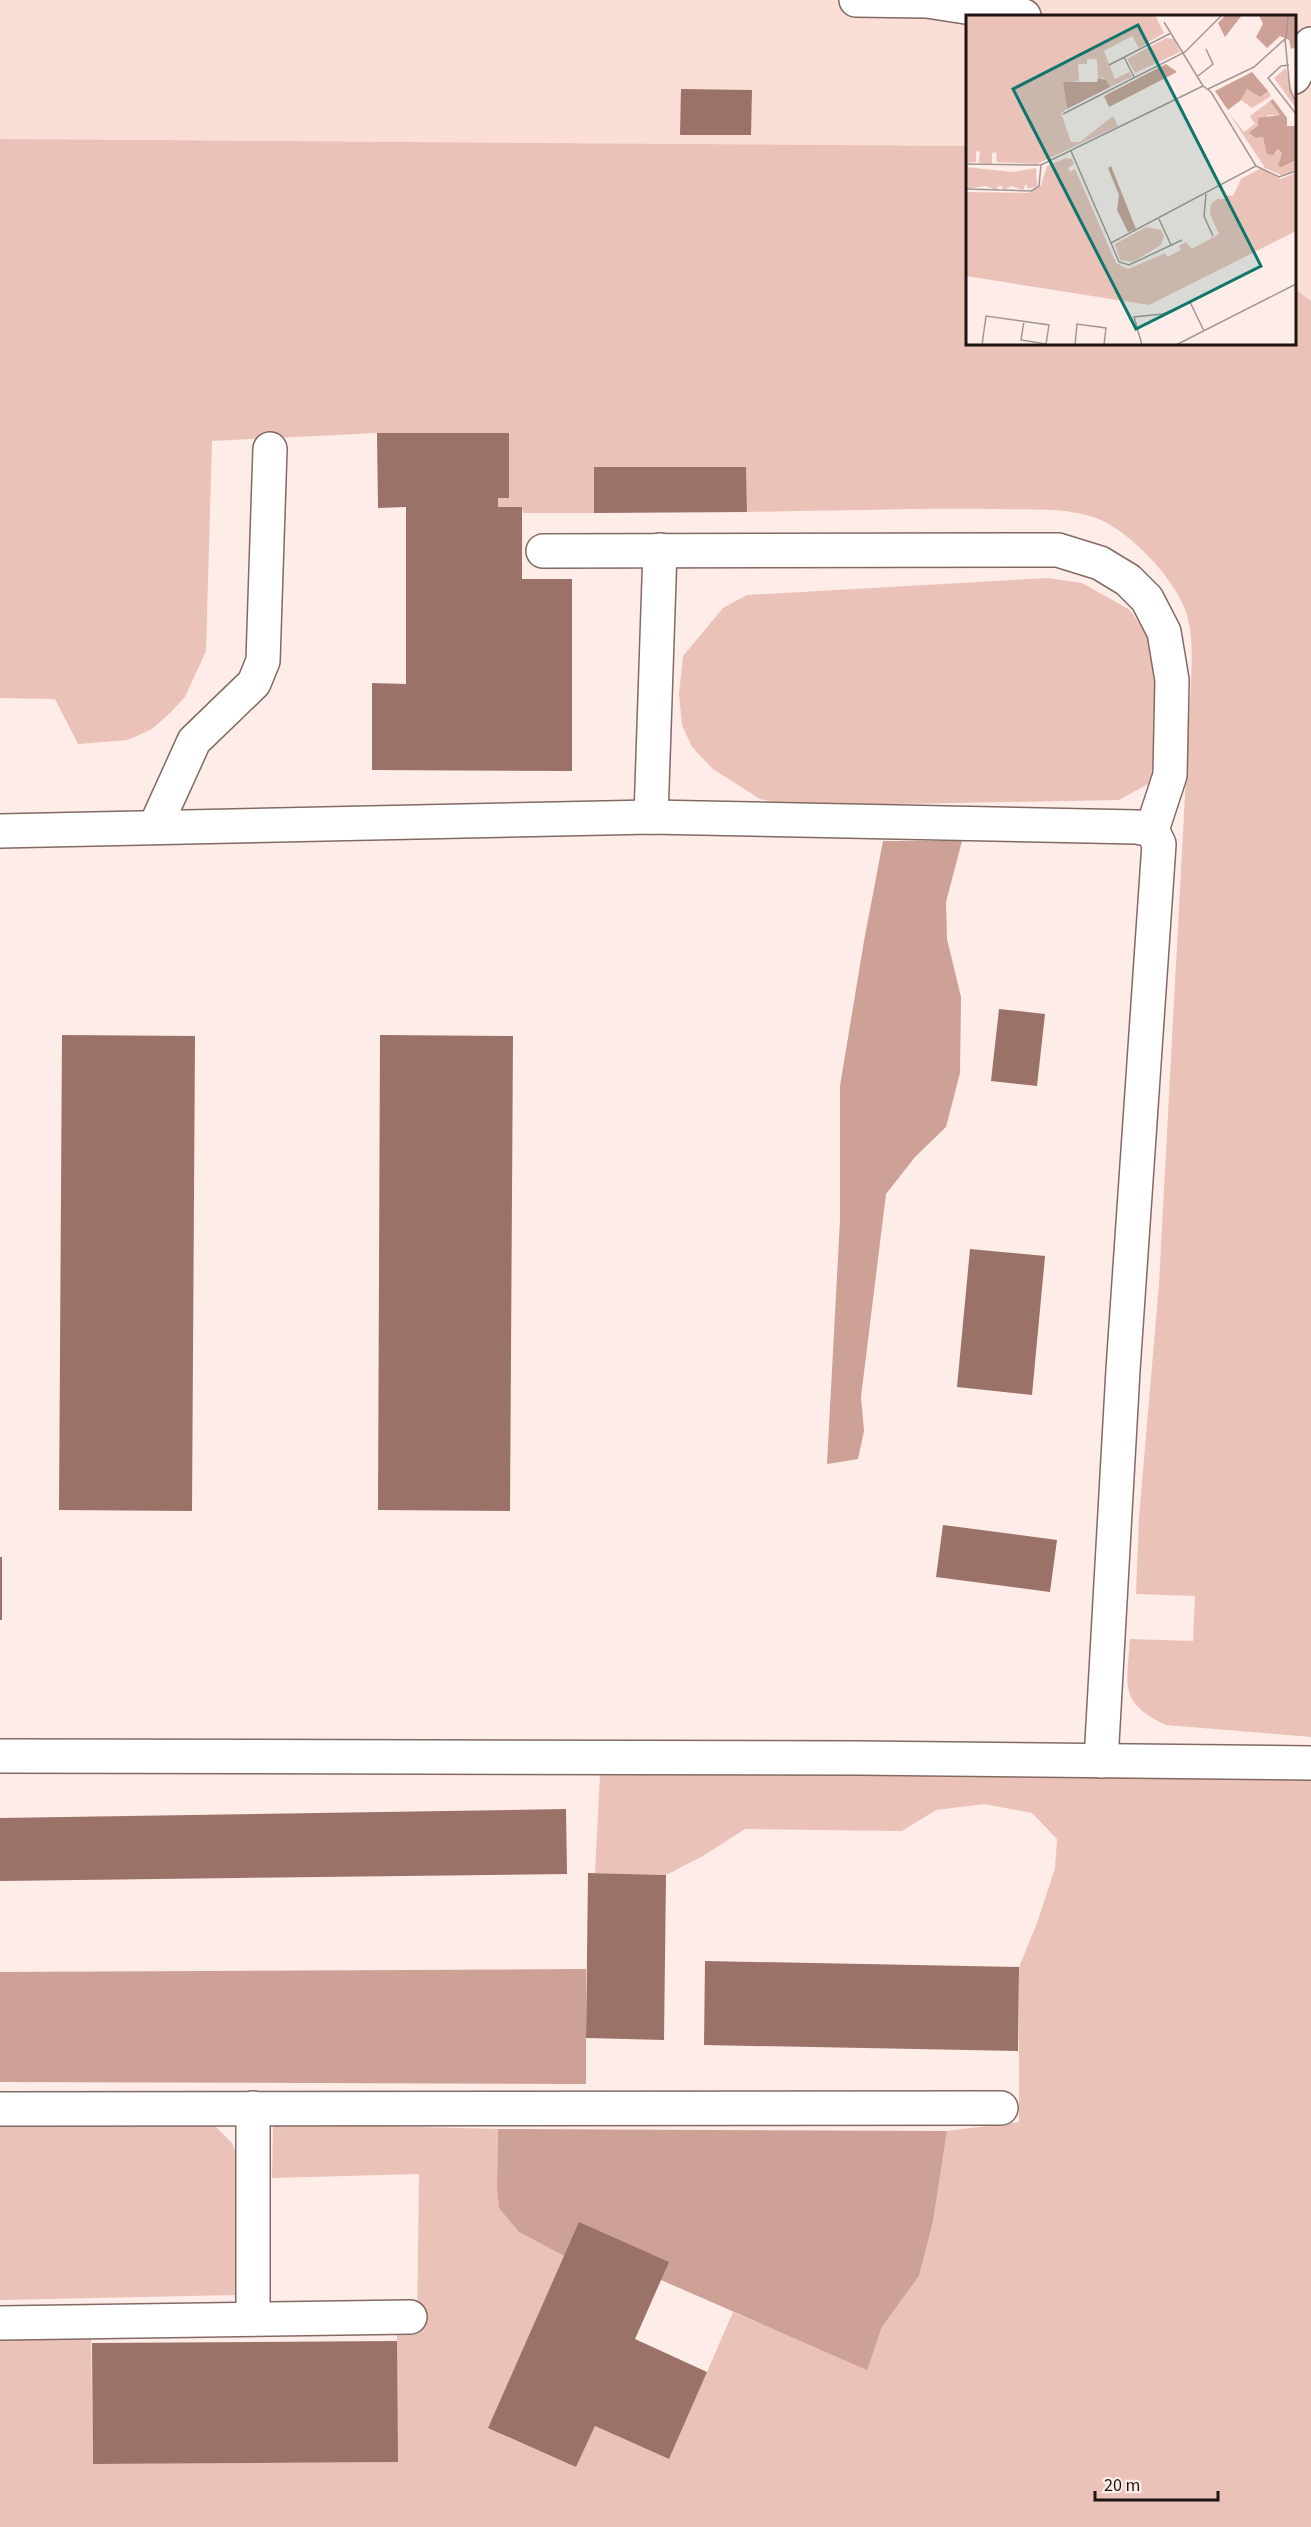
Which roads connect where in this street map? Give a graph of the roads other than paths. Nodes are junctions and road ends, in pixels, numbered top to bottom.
1 (856, 0) edge
2 (1018, 15) edge
3 (1311, 44) edge
4 (1296, 73) edge
5 (270, 449) dead end
6 (660, 550) junction
7 (543, 551) dead end
8 (651, 818) junction
9 (155, 827) junction
10 (0, 831) edge
11 (1152, 831) junction
12 (0, 1756) edge
13 (1101, 1761) junction
14 (1311, 1763) edge
15 (253, 2108) junction
16 (1001, 2108) dead end
17 (0, 2109) edge
18 (410, 2317) dead end
19 (253, 2319) junction
20 (0, 2323) edge

1 - 2 lane
3 - 4 lane
5 - 9 lane
6 - 7 lane
6 - 8 lane
6 - 11 lane
8 - 9 lane
8 - 11 lane
9 - 10 lane
11 - 13 lane
12 - 13 lane
13 - 14 lane
15 - 16 lane
15 - 17 lane
15 - 19 lane
18 - 19 lane
19 - 20 lane

